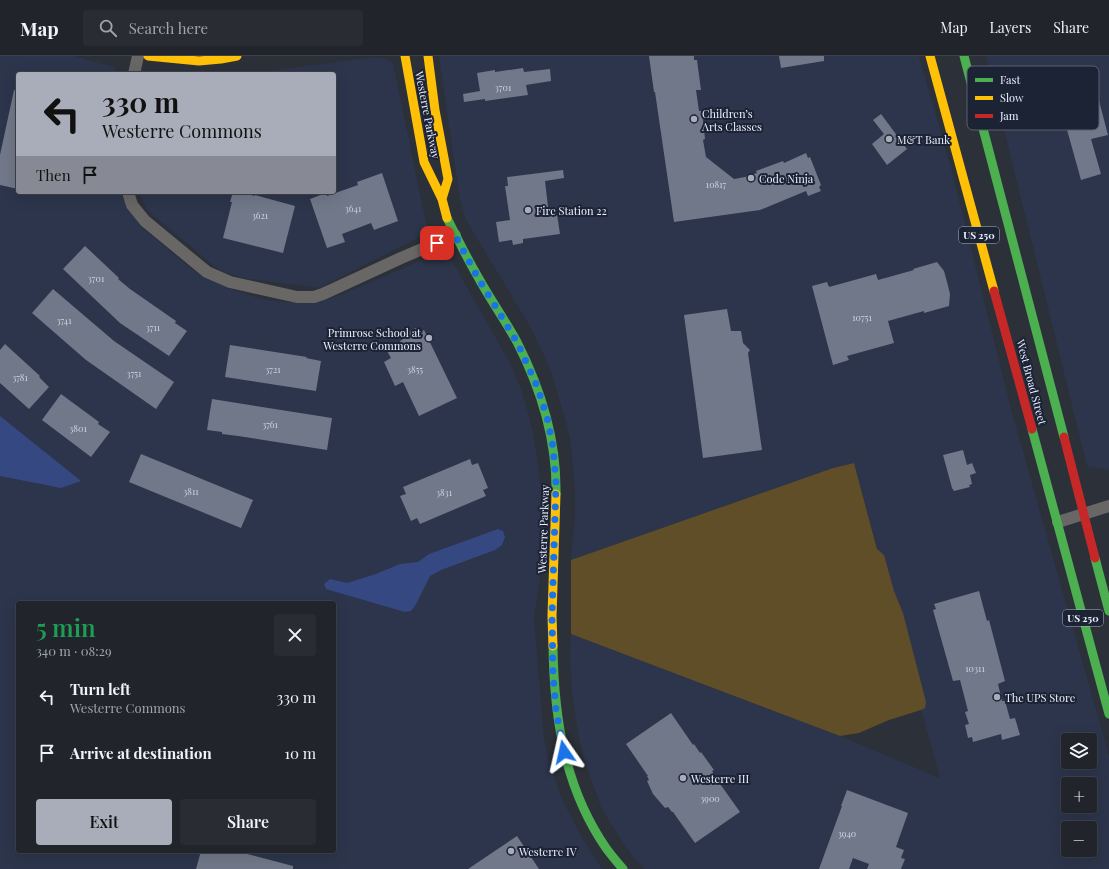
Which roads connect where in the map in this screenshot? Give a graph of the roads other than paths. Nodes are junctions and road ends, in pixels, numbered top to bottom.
1 (138, 56) edge
2 (148, 56) edge
3 (237, 56) edge
4 (405, 56) edge
5 (428, 56) edge
6 (930, 56) edge
7 (964, 56) edge
8 (967, 68) edge
9 (134, 72) edge
10 (983, 130) edge
11 (129, 194) edge
12 (442, 199) junction
13 (455, 235) junction
14 (1109, 506) edge
15 (1083, 514) junction
16 (1058, 522) junction
17 (1109, 611) edge
18 (1109, 714) edge
19 (623, 869) edge

1 - 9 street
2 - 3 main road
4 - 12 main road, Westerre Parkway
5 - 12 main road, Westerre Parkway
6 - 16 main road, West Broad Street / US 250
7 - 8 main road, West Broad Street / US 250
10 - 15 main road, West Broad Street / US 250
11 - 13 street
12 - 13 main road, Westerre Parkway
13 - 19 main road, Westerre Parkway
14 - 15 street
15 - 16 street
15 - 17 main road, West Broad Street / US 250
16 - 18 main road, West Broad Street / US 250

